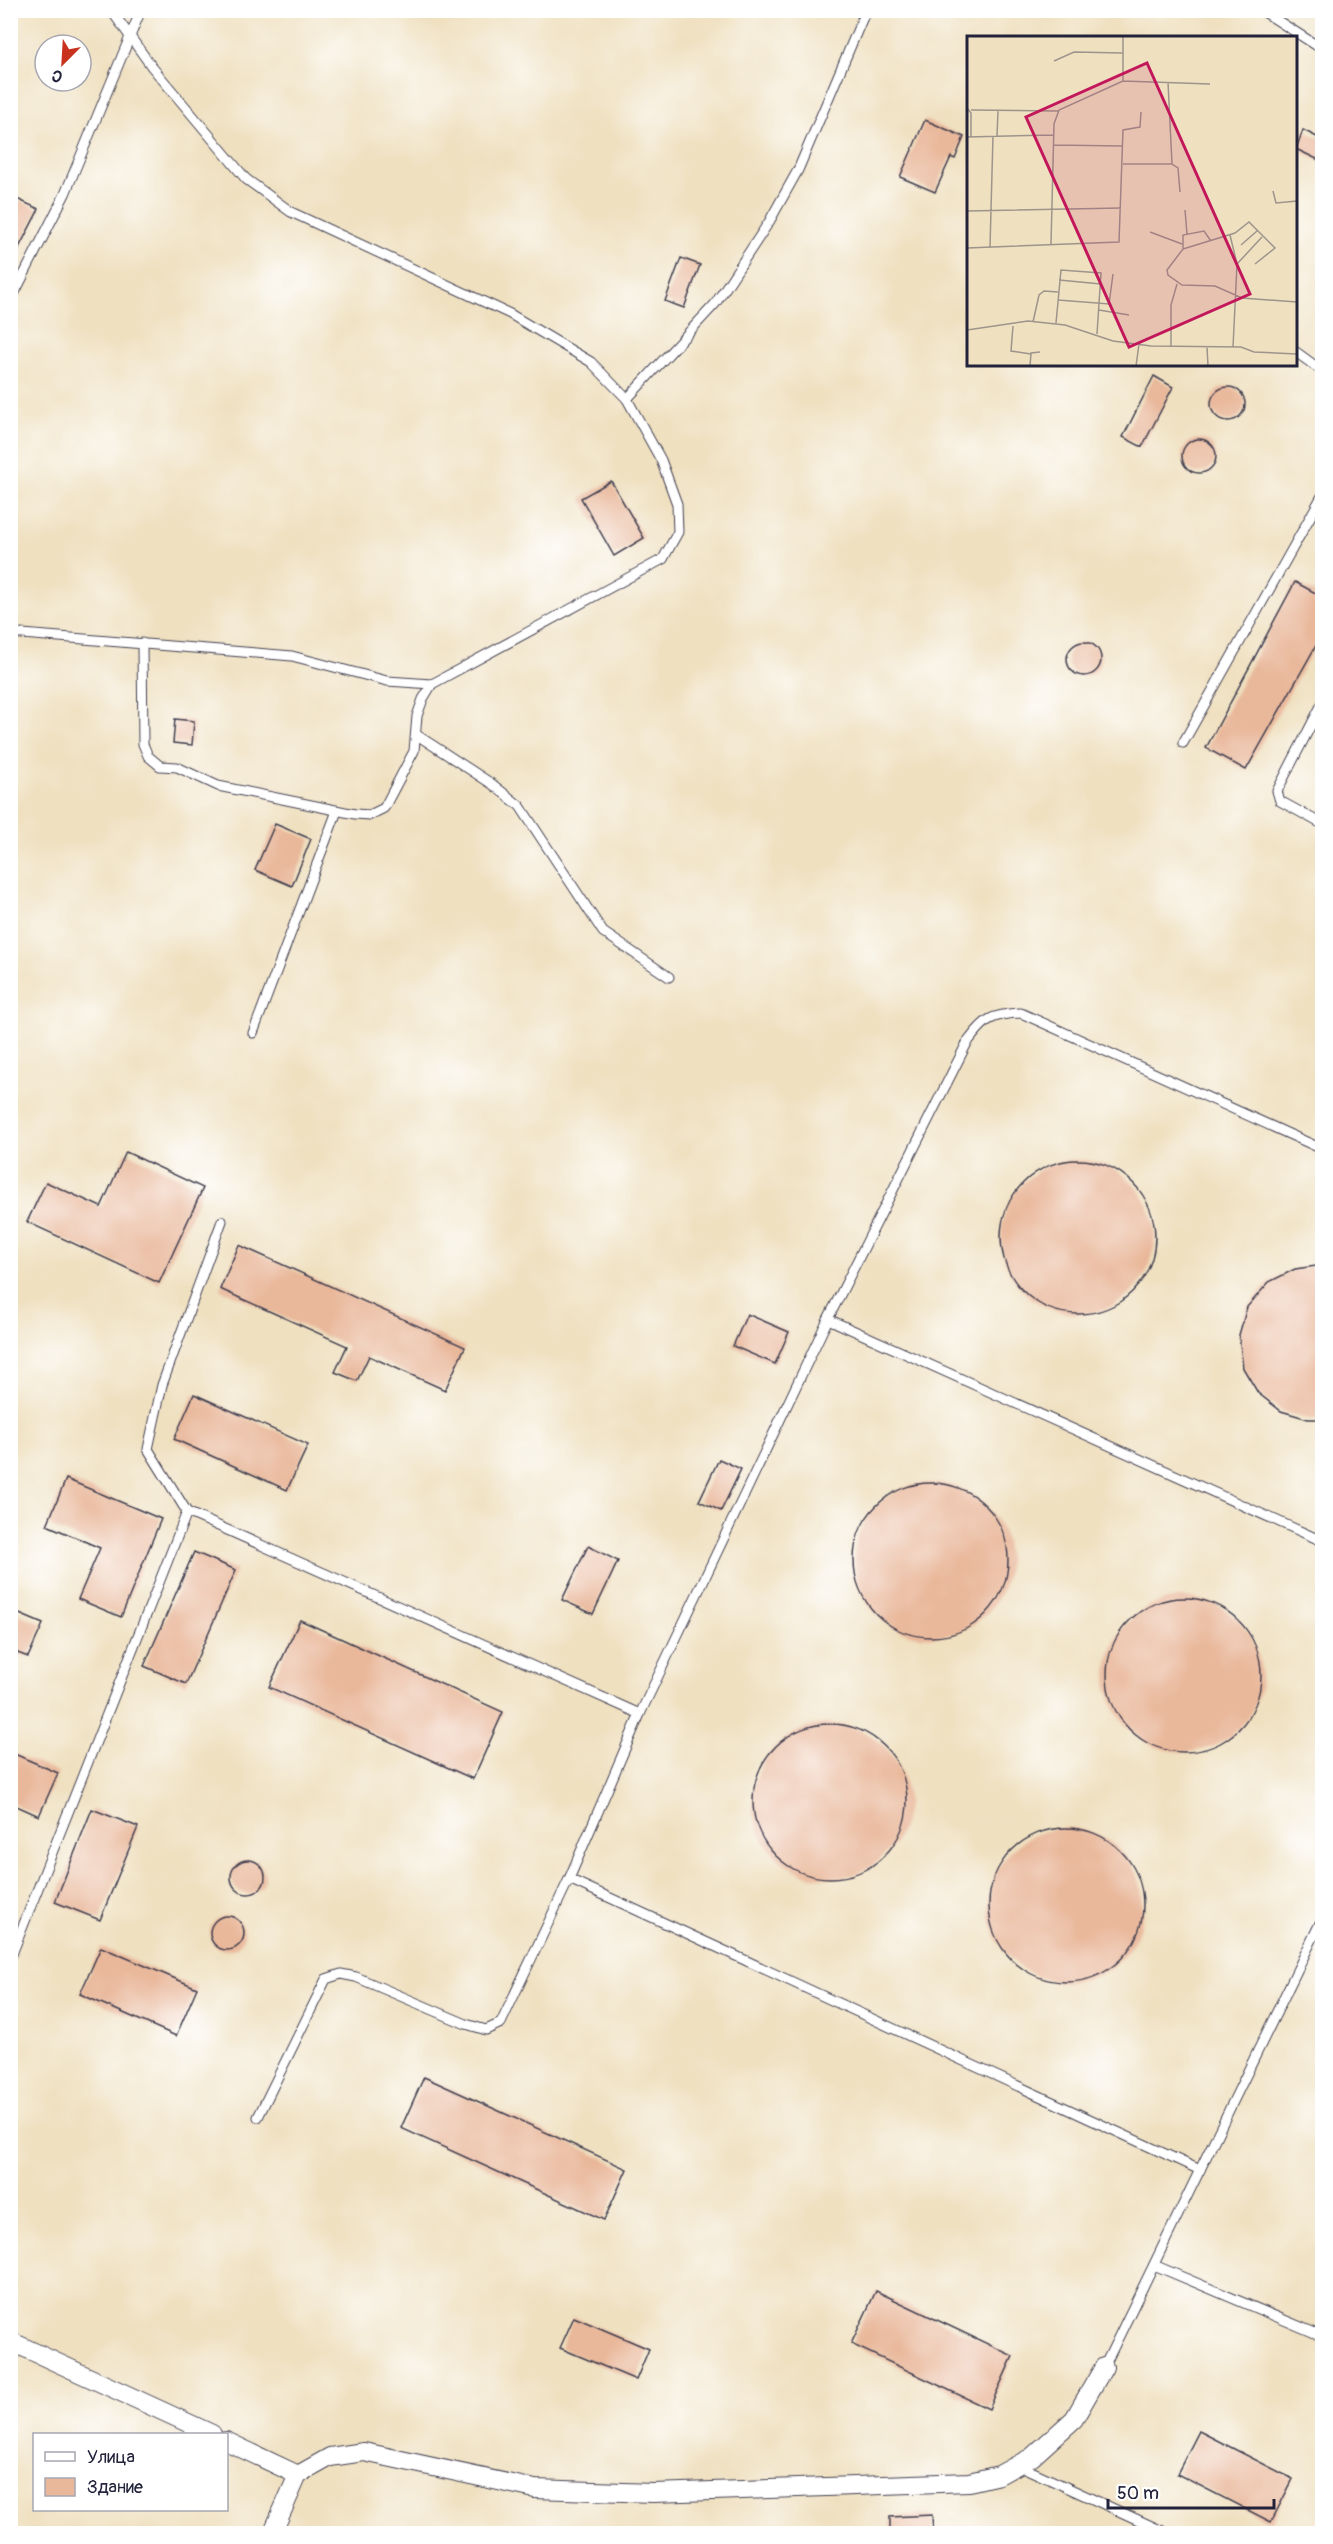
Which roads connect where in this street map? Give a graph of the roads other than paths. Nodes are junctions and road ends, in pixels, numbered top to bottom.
1 (111, 10) edge
2 (141, 10) edge
3 (866, 10) edge
4 (1261, 10) edge
5 (129, 35) junction
6 (1323, 49) edge
7 (10, 302) edge
8 (1297, 353) edge
9 (1323, 371) edge
10 (627, 399) junction
11 (1323, 496) edge
12 (10, 633) edge
13 (142, 643) junction
14 (432, 684) junction
15 (1323, 704) edge
16 (417, 735) junction
17 (1183, 743) dead end
18 (337, 811) junction
19 (1323, 824) edge
20 (669, 977) dead end
21 (253, 1033) dead end
22 (1323, 1149) edge
23 (222, 1221) dead end
24 (828, 1319) junction
25 (187, 1512) junction
26 (1323, 1541) edge
27 (640, 1714) junction
28 (569, 1879) junction
29 (1323, 1919) edge
30 (10, 1959) edge
31 (258, 2116) dead end
32 (1200, 2170) junction
33 (1154, 2265) junction
34 (1323, 2336) edge
35 (10, 2341) edge
36 (1104, 2367) joint
37 (210, 2433) edge
38 (228, 2442) edge
39 (1017, 2465) junction
40 (298, 2475) junction
41 (272, 2534) edge
42 (1169, 2534) edge

1 - 5 lane
2 - 5 lane
3 - 10 lane
4 - 6 lane
5 - 7 lane
5 - 10 lane
8 - 9 lane
10 - 14 lane
11 - 17 lane
12 - 13 lane
13 - 14 lane
13 - 18 lane
14 - 16 lane
15 - 19 lane
16 - 18 lane
16 - 20 lane
18 - 21 lane
22 - 24 lane
23 - 25 lane
24 - 26 lane
24 - 27 lane
25 - 27 lane
25 - 30 lane
27 - 28 lane
28 - 31 lane
28 - 32 lane
29 - 32 lane
32 - 33 lane
33 - 34 lane
33 - 36 lane
35 - 37 street
36 - 39 street
38 - 40 street
39 - 40 street
39 - 42 lane
40 - 41 street

